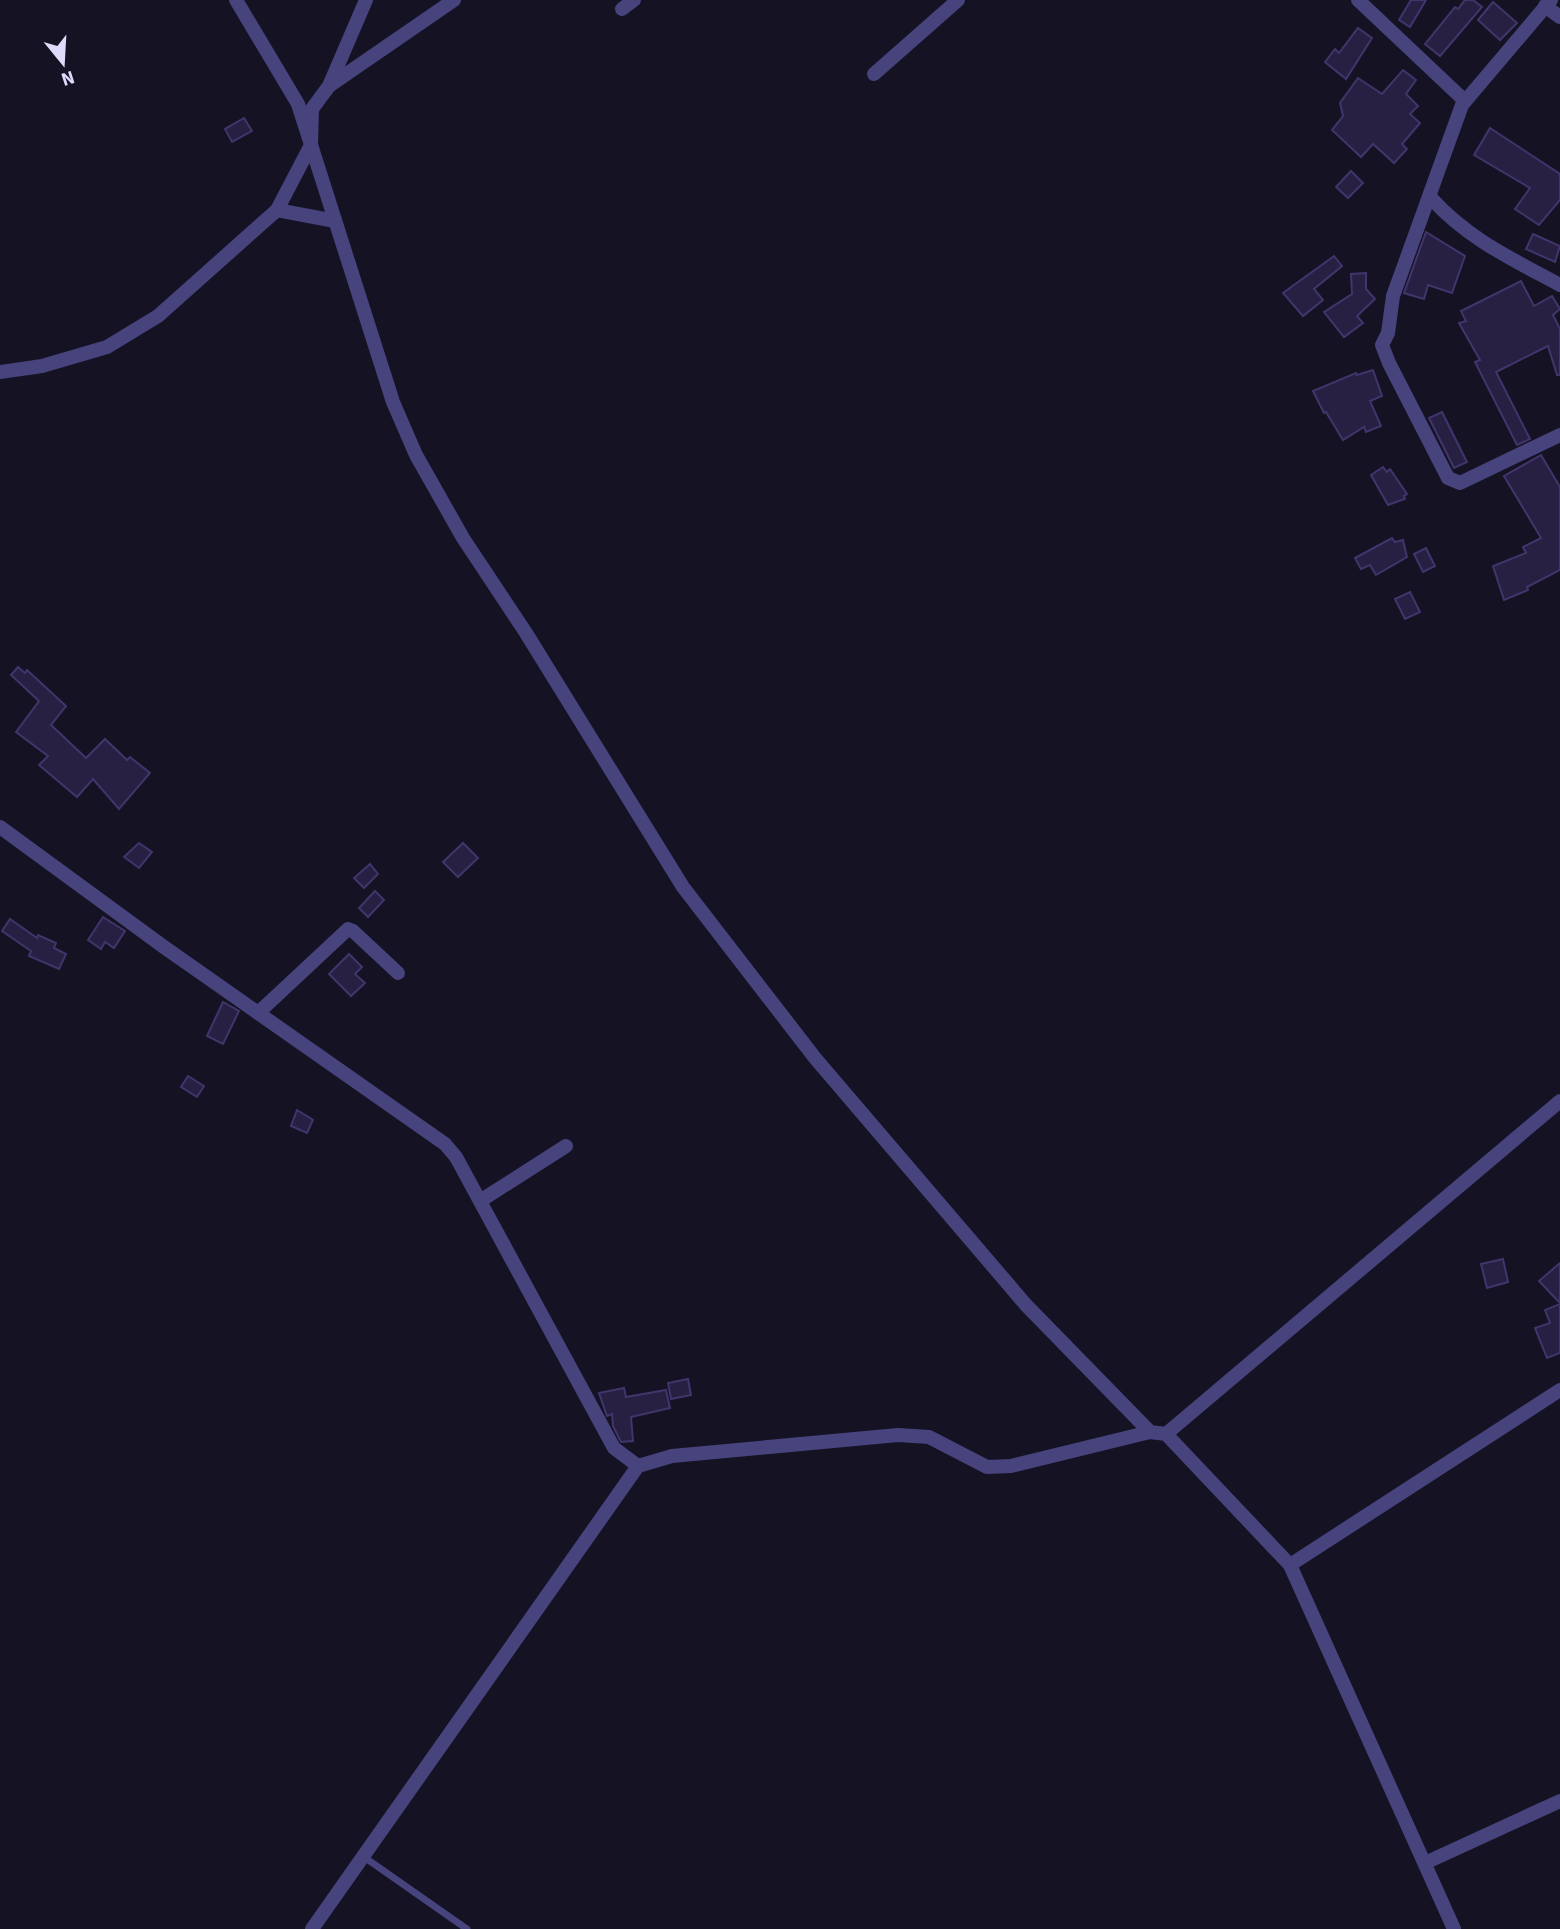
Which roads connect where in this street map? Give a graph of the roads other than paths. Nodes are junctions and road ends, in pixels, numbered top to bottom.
1 (236, 0) edge
2 (366, 0) edge
3 (454, 0) edge
4 (958, 0) edge
5 (1359, 0) edge
6 (1548, 3) edge
7 (1560, 17) edge
8 (874, 74) dead end
9 (330, 86) junction
10 (1465, 101) junction
11 (311, 145) junction
12 (1431, 198) junction
13 (277, 210) junction
14 (335, 221) junction
15 (1560, 285) edge
16 (0, 372) edge
17 (1560, 435) edge
18 (0, 827) edge
19 (398, 973) dead end
20 (258, 1013) junction
21 (1560, 1101) edge
22 (566, 1146) dead end
23 (480, 1202) junction
24 (1560, 1390) edge
25 (1150, 1432) junction
26 (1166, 1434) junction
27 (638, 1466) junction
28 (1290, 1564) junction
29 (1560, 1801) edge
30 (363, 1857) junction
31 (1425, 1863) junction
32 (312, 1929) edge
33 (467, 1929) edge
34 (1454, 1929) edge

1 - 11 street
2 - 9 street
3 - 9 street
4 - 8 street
5 - 10 street
6 - 7 street
6 - 10 street
9 - 11 street
10 - 12 street
11 - 13 street
11 - 14 street
12 - 15 street
12 - 17 street
13 - 14 street
13 - 16 street
14 - 25 street
18 - 20 street
19 - 20 street
20 - 23 street
21 - 26 street
22 - 23 street
23 - 27 street
24 - 28 street
25 - 26 street
25 - 27 street
26 - 28 street
27 - 30 street
28 - 31 street
29 - 31 street
30 - 32 street
30 - 33 lane
31 - 34 street

